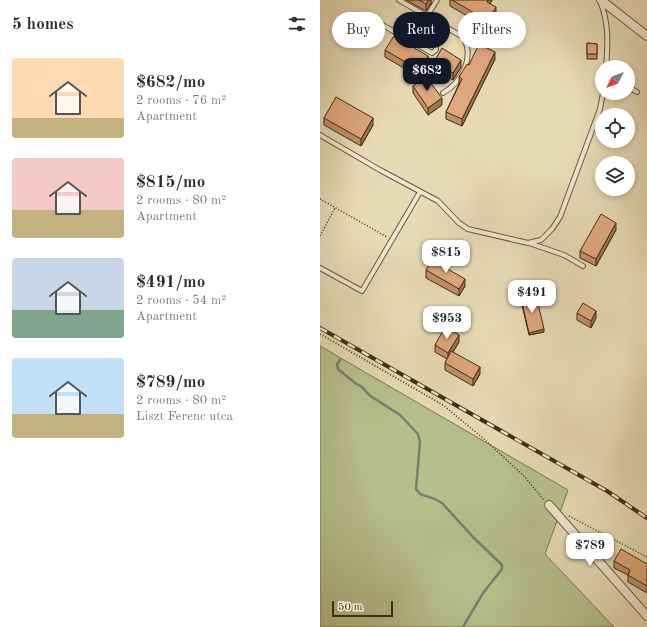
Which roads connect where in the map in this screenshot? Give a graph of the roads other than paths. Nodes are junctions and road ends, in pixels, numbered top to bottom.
1 (399, 0) edge
2 (437, 0) edge
3 (600, 0) edge
4 (421, 12) edge
5 (430, 12) edge
6 (450, 29) edge
7 (647, 36) edge
8 (423, 48) edge
9 (436, 48) edge
10 (607, 60) edge
11 (443, 93) dead end
12 (602, 100) edge
13 (320, 135) edge
14 (420, 192) junction
15 (528, 243) junction
16 (584, 266) dead end
17 (320, 268) edge
18 (549, 505) road end
19 (647, 616) edge

1 - 4 lane
2 - 5 lane
3 - 7 street
3 - 10 lane
6 - 11 lane
8 - 9 lane
12 - 15 lane
13 - 14 lane
14 - 15 lane
14 - 17 lane
15 - 16 lane
18 - 19 street

